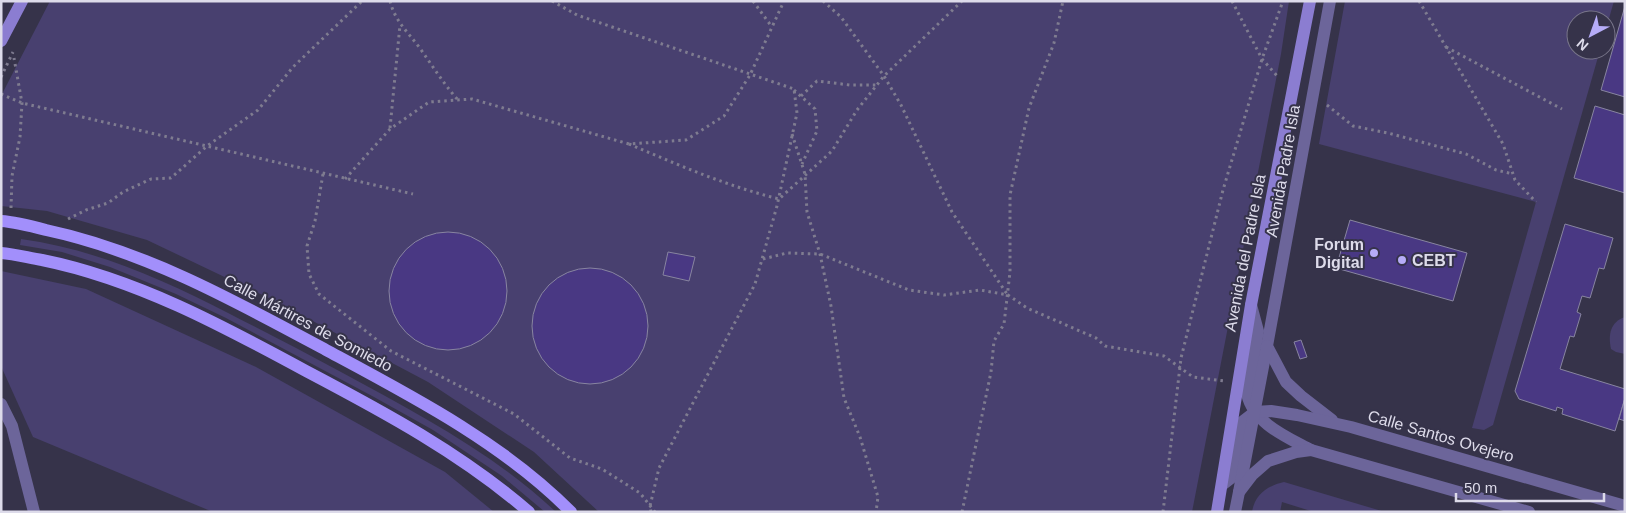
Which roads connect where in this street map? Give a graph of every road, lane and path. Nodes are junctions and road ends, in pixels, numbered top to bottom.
1 (22, 1) edge
2 (362, 1) edge
3 (390, 1) edge
4 (552, 1) edge
5 (753, 1) edge
6 (784, 1) edge
7 (823, 1) edge
8 (962, 1) edge
9 (1063, 1) edge
10 (1232, 1) edge
11 (1283, 1) edge
12 (1310, 1) edge
13 (1330, 1) edge
14 (1419, 1) edge
15 (400, 24) junction
16 (772, 27) junction
17 (1, 41) edge
18 (1446, 47) junction
19 (14, 58) dead end
20 (1262, 59) junction
21 (750, 75) junction
22 (884, 76) junction
23 (1283, 82) dead end
24 (877, 85) junction
25 (794, 89) junction
26 (1, 94) edge
27 (801, 96) junction
28 (458, 100) junction
29 (22, 103) junction
30 (1326, 104) dead end
31 (1562, 109) dead end
32 (390, 129) junction
33 (792, 134) junction
34 (629, 144) junction
35 (207, 146) junction
36 (802, 164) junction
37 (323, 174) junction
38 (805, 174) junction
39 (1513, 174) junction
40 (345, 179) junction
41 (413, 194) dead end
42 (779, 199) junction
43 (1536, 202) dead end
44 (11, 209) dead end
45 (66, 220) dead end
46 (1, 221) edge
47 (1, 253) edge
48 (820, 254) junction
49 (762, 259) junction
50 (1008, 295) junction
51 (1251, 305) junction
52 (1270, 352) junction
53 (1180, 367) junction
54 (1226, 381) dead end
55 (1, 404) edge
56 (1255, 412) junction
57 (1336, 423) junction
58 (1312, 450) junction
59 (1222, 486) junction
60 (1239, 492) junction
61 (650, 506) junction
62 (1625, 506) edge
63 (34, 512) edge
64 (529, 512) edge
65 (570, 512) edge
66 (651, 512) edge
67 (655, 512) edge
68 (876, 512) edge
69 (962, 512) edge
70 (1164, 512) edge
71 (1217, 512) edge
72 (1235, 512) edge
73 (1529, 512) edge

1 - 17 main road
2 - 35 path
3 - 15 path
4 - 21 path
5 - 16 path
6 - 16 path
7 - 22 path
8 - 22 path
9 - 50 path
10 - 20 path
11 - 20 path
12 - 51 main road, Avenida del Padre Isla
13 - 52 street, Avenida Padre Isla
14 - 18 path
15 - 28 path
15 - 32 path
16 - 21 path
18 - 31 path
18 - 39 path
19 - 29 path
20 - 23 path
20 - 53 path
21 - 25 path
21 - 34 path
22 - 24 path
22 - 50 path
24 - 27 path
24 - 38 path
25 - 27 path
25 - 33 path
26 - 29 path
27 - 36 path
28 - 32 path
28 - 34 path
29 - 35 path
29 - 44 path
30 - 39 path
32 - 40 path
33 - 36 path
33 - 42 path
34 - 42 path
35 - 37 path
35 - 45 path
36 - 38 path
37 - 40 path
37 - 61 path
38 - 42 path
38 - 48 path
39 - 43 path
40 - 41 path
42 - 49 path
46 - 65 main road, Calle Mártires de Somiedo
47 - 64 main road
48 - 49 path
48 - 50 path
48 - 68 path
49 - 61 path
50 - 53 path
50 - 69 path
51 - 56 street
51 - 59 main road, Avenida del Padre Isla
52 - 56 street, Avenida Padre Isla
52 - 57 street, Calle Santos Ovejero
53 - 54 path
53 - 70 path
55 - 63 street
56 - 57 street, Calle Santos Ovejero
56 - 58 street
56 - 59 street
56 - 60 street, Avenida Padre Isla
57 - 62 street, Calle Santos Ovejero
58 - 60 street
58 - 73 street
59 - 71 main road, Avenida del Padre Isla
60 - 72 street
61 - 66 path
61 - 67 path

